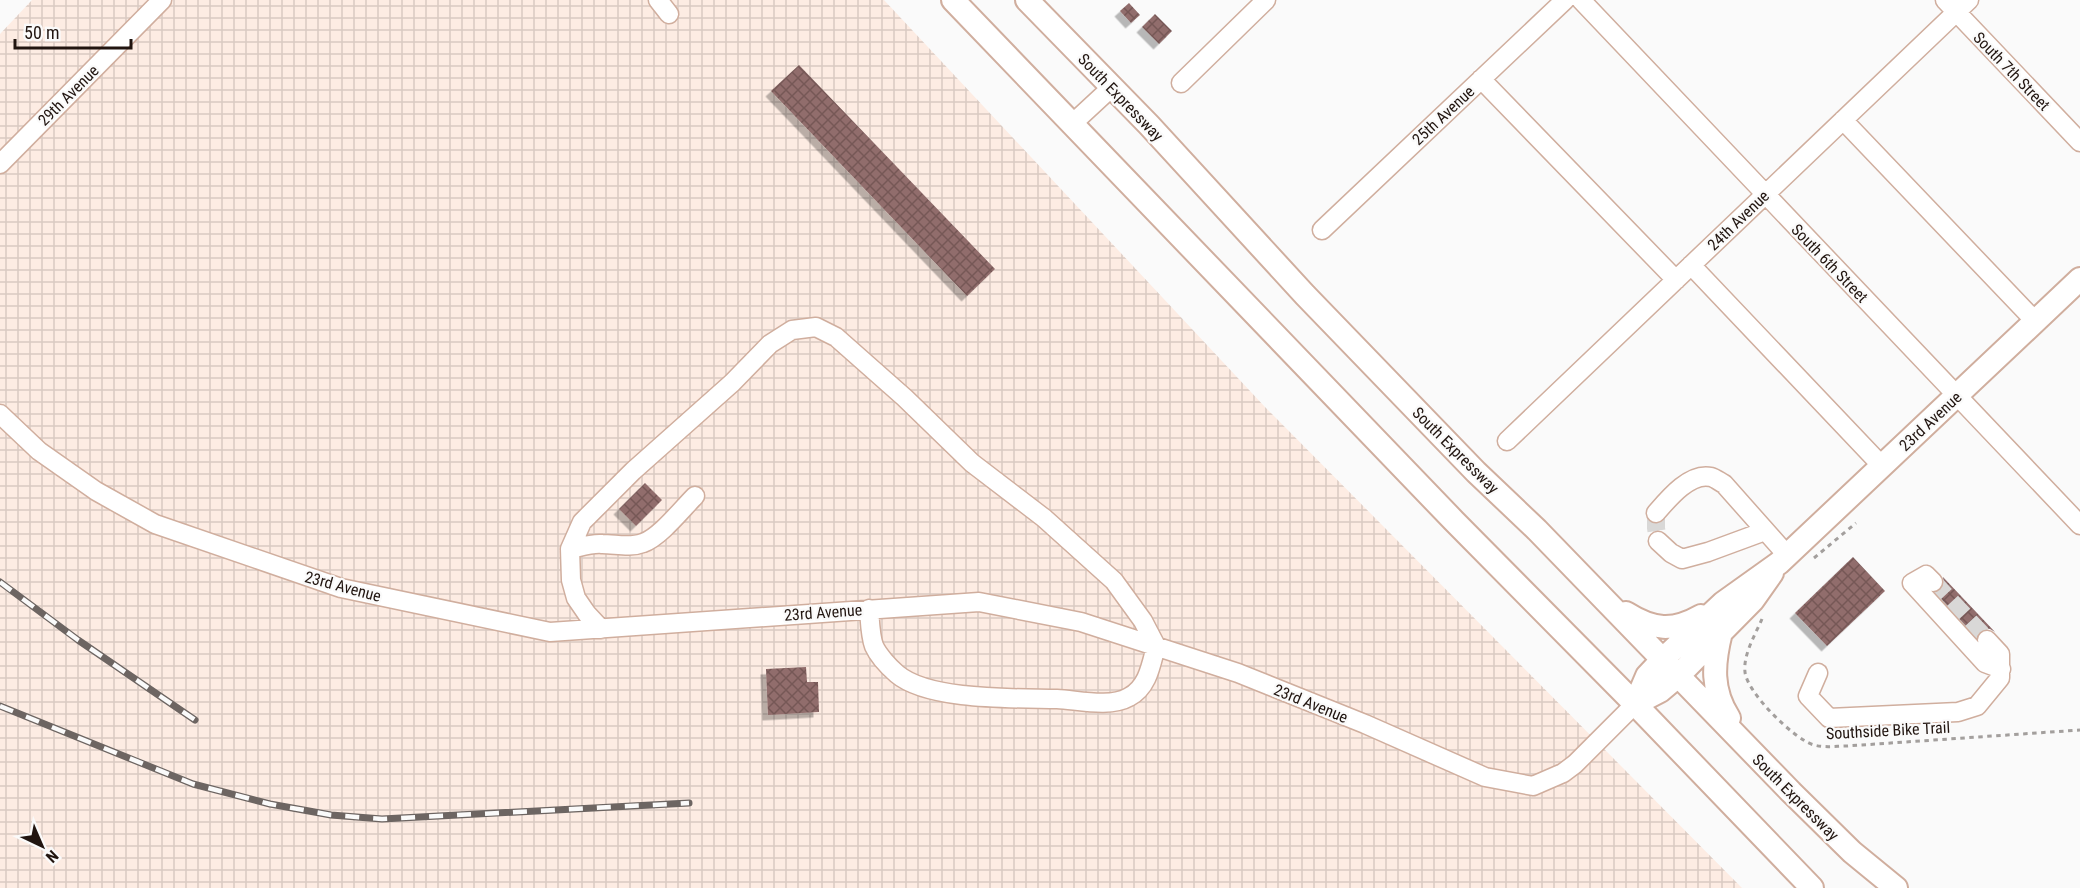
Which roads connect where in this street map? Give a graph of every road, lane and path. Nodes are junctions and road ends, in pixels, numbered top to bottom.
1 (162, 0) edge
2 (953, 0) edge
3 (1027, 0) edge
4 (1266, 0) edge
5 (1565, 0) edge
6 (1581, 0) edge
7 (1957, 4) edge
8 (1481, 79) junction
9 (1181, 83) dead end
10 (1112, 87) junction
11 (1843, 120) junction
12 (1072, 124) junction
13 (2080, 142) edge
14 (0, 164) edge
15 (1765, 194) junction
16 (1322, 230) dead end
17 (1691, 265) junction
18 (1676, 280) junction
19 (2078, 285) edge
20 (2035, 321) junction
21 (1956, 395) junction
22 (0, 414) edge
23 (1507, 441) dead end
24 (1882, 466) junction
25 (695, 496) dead end
26 (1656, 513) dead end
27 (1856, 523) dead end
28 (2080, 525) edge
29 (1765, 531) junction
30 (1658, 541) dead end
31 (570, 549) junction
32 (1783, 559) junction
33 (1809, 562) dead end
34 (1933, 582) dead end
35 (1605, 600) junction
36 (1723, 603) junction
37 (869, 609) junction
38 (1766, 610) dead end
39 (601, 628) junction
40 (1721, 632) junction
41 (1987, 640) tunnel mouth
42 (1156, 646) junction
43 (1663, 659) junction
44 (2001, 669) junction
45 (1818, 673) dead end
46 (1679, 675) junction
47 (1635, 704) junction
48 (2080, 730) edge
49 (1750, 750) junction
50 (1812, 888) edge
51 (1896, 888) edge

1 - 14 street, 29th Avenue
2 - 12 main road
3 - 10 main road, South Expressway
4 - 9 street
5 - 8 street, 25th Avenue
6 - 15 street, South 6th Street
7 - 11 street, 24th Avenue
7 - 13 street, South 7th Street
8 - 16 street, 25th Avenue
8 - 18 street
10 - 12 street
10 - 35 main road, South Expressway
11 - 15 street, 24th Avenue
11 - 20 street
12 - 47 main road
15 - 17 street, 24th Avenue
15 - 21 street, South 6th Street
17 - 18 street, 24th Avenue
17 - 24 street
18 - 23 street, 24th Avenue
19 - 20 main road, 23rd Avenue
20 - 21 main road, 23rd Avenue
21 - 24 main road, 23rd Avenue
21 - 28 street, South 6th Street
22 - 39 street, 23rd Avenue
24 - 32 main road, 23rd Avenue
25 - 31 street
26 - 29 street
27 - 33 path
29 - 30 street
29 - 32 street
31 - 39 street
31 - 42 street
32 - 36 main road, 23rd Avenue
32 - 40 main road, 23rd Avenue
34 - 44 street
35 - 36 main road
35 - 43 main road, South Expressway
36 - 43 main road, 23rd Avenue
37 - 39 street, 23rd Avenue
37 - 42 street, 23rd Avenue
37 - 42 street
38 - 48 path, Southside Bike Trail
40 - 46 main road, 23rd Avenue
40 - 49 main road
41 - 44 street
42 - 47 street, 23rd Avenue
43 - 46 main road, South Expressway
43 - 47 main road, 23rd Avenue
44 - 45 street
46 - 47 main road, 23rd Avenue
46 - 49 main road, South Expressway
47 - 50 main road
49 - 51 main road, South Expressway

